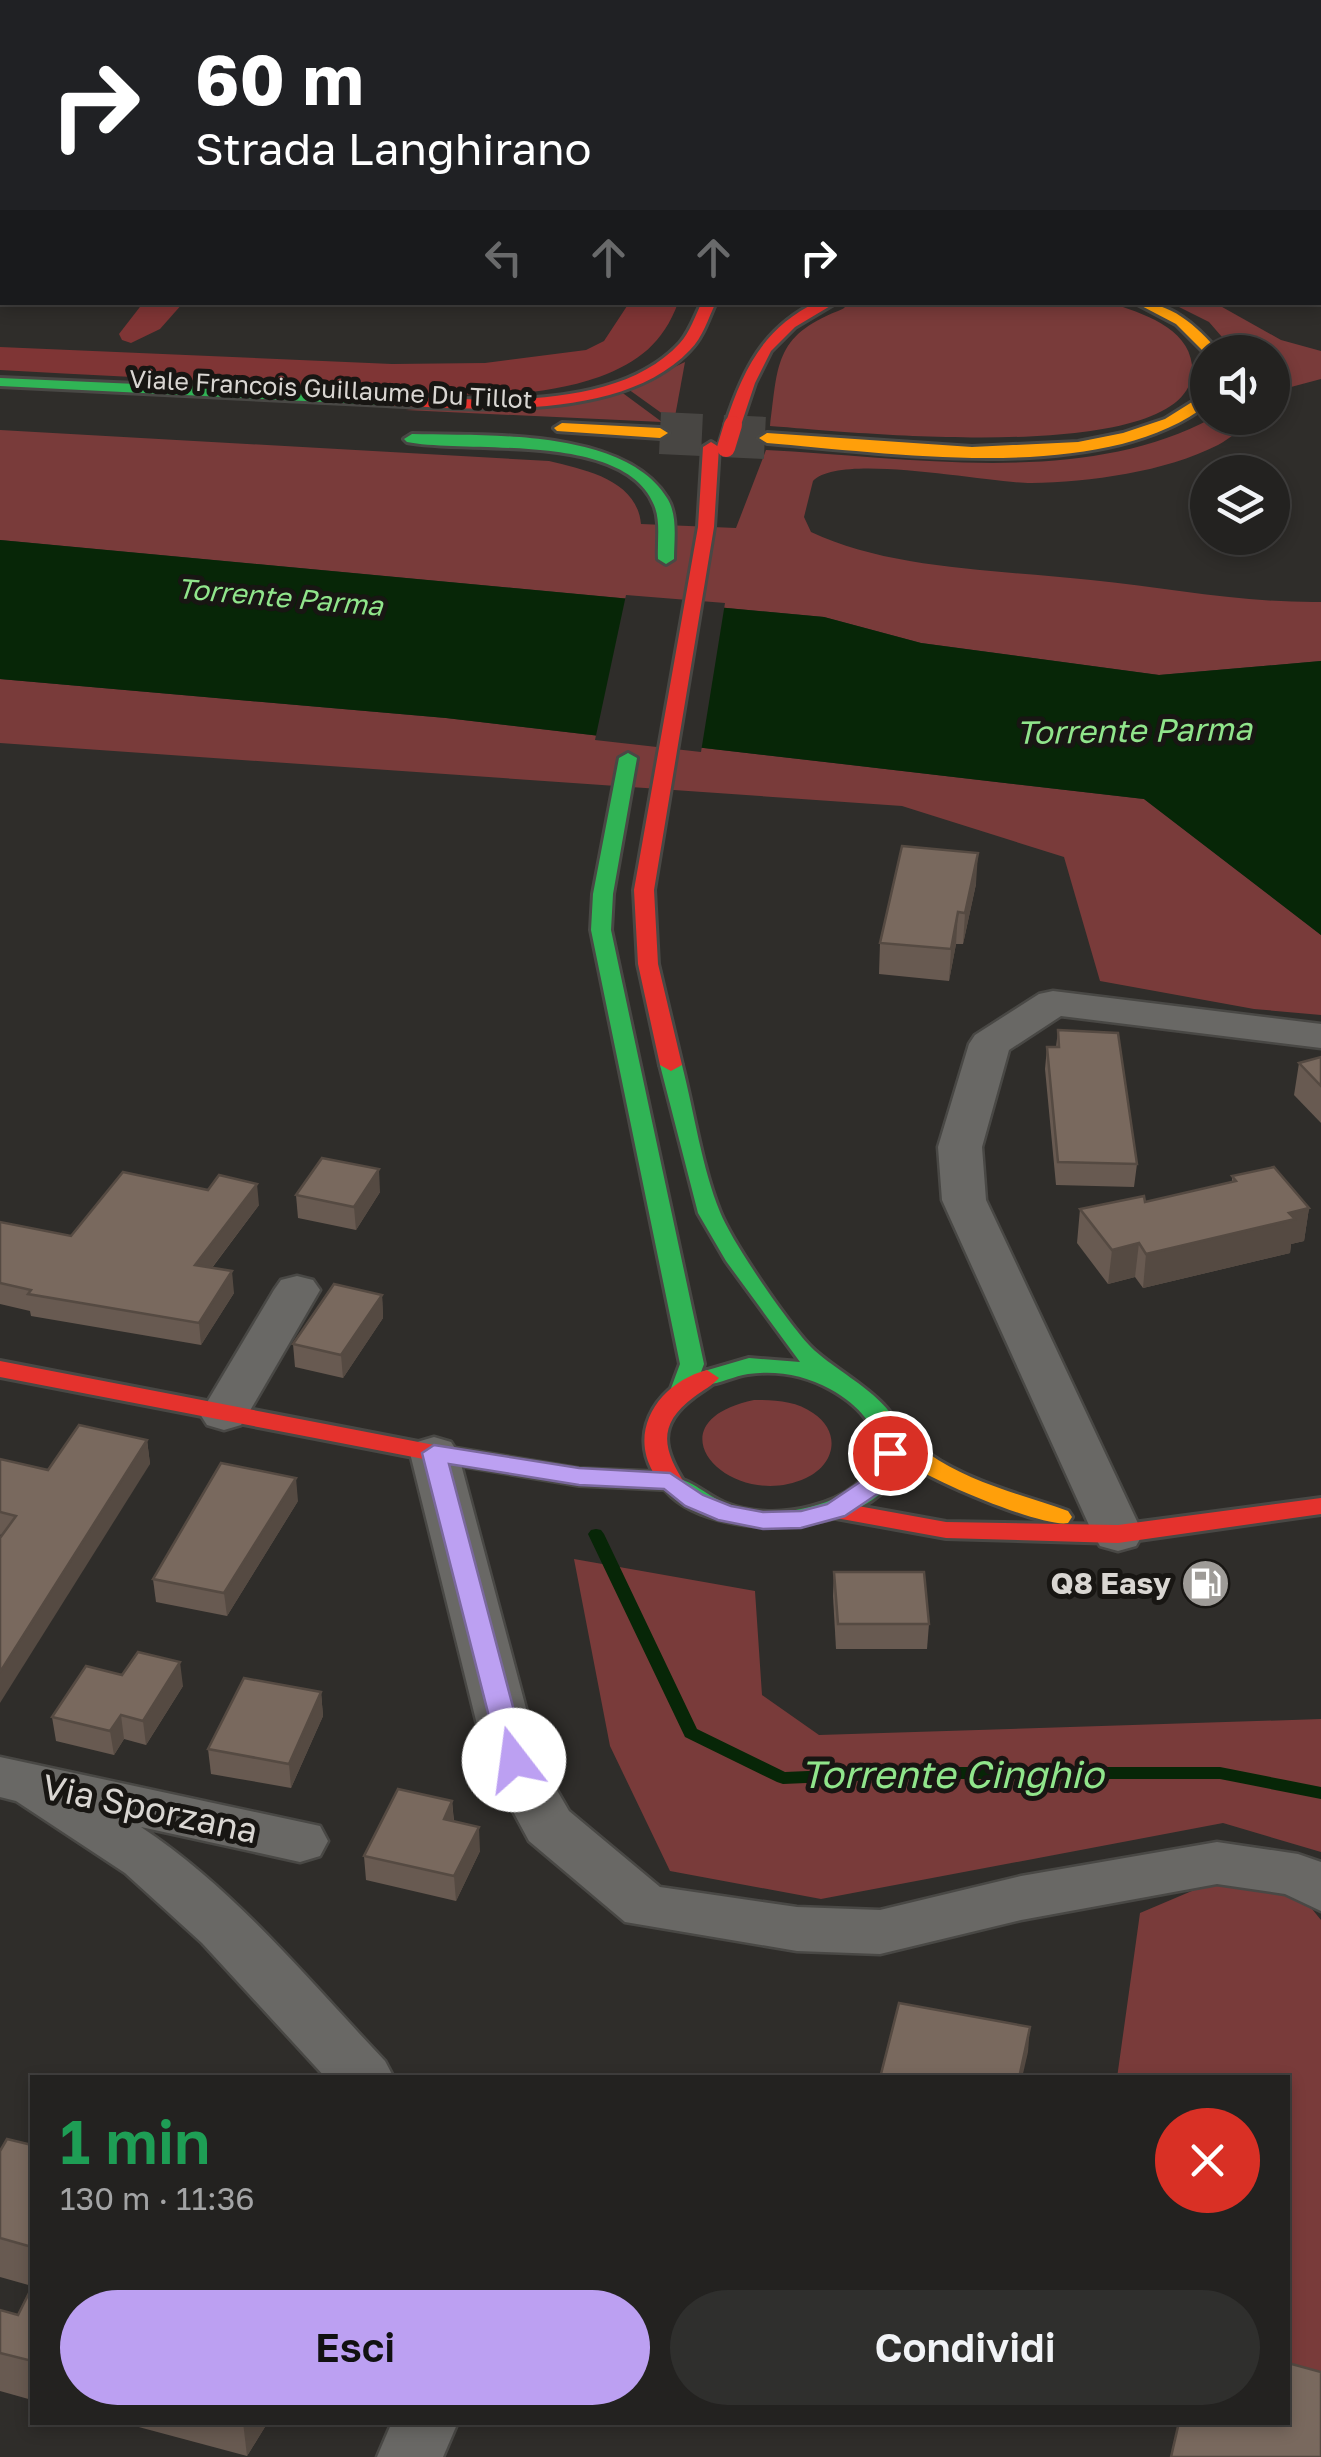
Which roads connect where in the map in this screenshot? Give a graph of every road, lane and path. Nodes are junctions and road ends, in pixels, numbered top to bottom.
1 (707, 305) edge
2 (719, 305) edge
3 (823, 305) edge
4 (1147, 305) edge
5 (1198, 335) edge
6 (713, 351) dead end
7 (724, 380) dead end
8 (0, 382) edge
9 (0, 399) edge
10 (1190, 410) edge
11 (660, 433) tunnel mouth
12 (388, 437) dead end
13 (767, 438) tunnel mouth
14 (713, 439) junction
15 (672, 525) junction
16 (664, 569) dead end
17 (633, 732) dead end
18 (1321, 1036) edge
19 (297, 1290) dead end
20 (0, 1369) edge
21 (850, 1386) junction
22 (682, 1391) junction
23 (224, 1414) junction
24 (884, 1419) junction
25 (658, 1421) junction
26 (636, 1430) dead end
27 (562, 1452) dead end
28 (434, 1453) junction
29 (495, 1463) junction
30 (670, 1481) junction
31 (1321, 1506) edge
32 (836, 1510) junction
33 (1109, 1533) junction
34 (16, 1781) edge
35 (300, 1841) dead end
36 (1321, 1889) edge
37 (361, 2075) edge
38 (424, 2425) edge
39 (410, 2457) edge

1 - 8 main road
2 - 6 main road
3 - 14 main road
4 - 5 main road
7 - 14 main road
9 - 11 main road, Viale Francois Guillaume Du Tillot
10 - 13 main road
12 - 15 main road
14 - 15 main road
14 - 21 main road
15 - 16 main road
17 - 22 main road
18 - 33 street
19 - 23 street
20 - 23 main road
21 - 22 main road
21 - 24 main road
22 - 25 main road
23 - 28 main road
24 - 32 main road
24 - 33 main road
25 - 26 main road
25 - 30 main road
27 - 29 main road
28 - 29 main road
28 - 36 street
29 - 30 main road
30 - 32 main road
31 - 33 main road
32 - 33 main road
34 - 35 street, Via Sporzana
34 - 37 street
38 - 39 street

